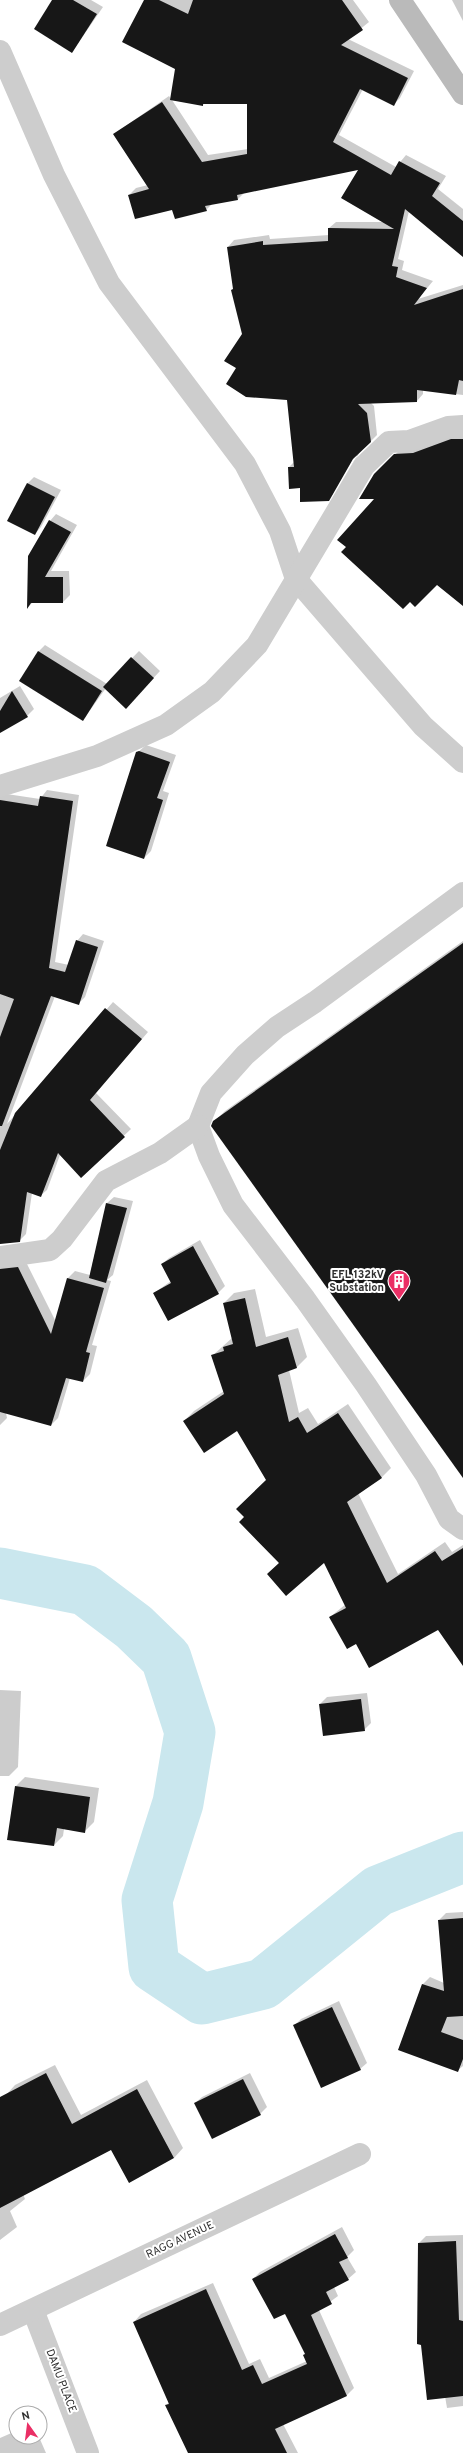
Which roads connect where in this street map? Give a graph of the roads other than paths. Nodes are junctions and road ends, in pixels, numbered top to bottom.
1 (400, 0) edge
2 (0, 51) edge
3 (463, 94) edge
4 (463, 426) edge
5 (296, 579) junction
6 (463, 762) edge
7 (0, 786) edge
8 (463, 893) edge
9 (198, 1126) junction
10 (0, 1256) edge
11 (463, 1528) edge
12 (360, 2154) dead end
13 (33, 2310) junction
14 (0, 2325) edge
15 (88, 2453) edge

1 - 3 main road
2 - 5 street
4 - 5 street
5 - 6 street
5 - 7 street
8 - 9 street
9 - 10 street
9 - 11 street
12 - 13 street, RAGG AVENUE
13 - 14 street, RAGG AVENUE
13 - 15 street, DAMU PLACE

